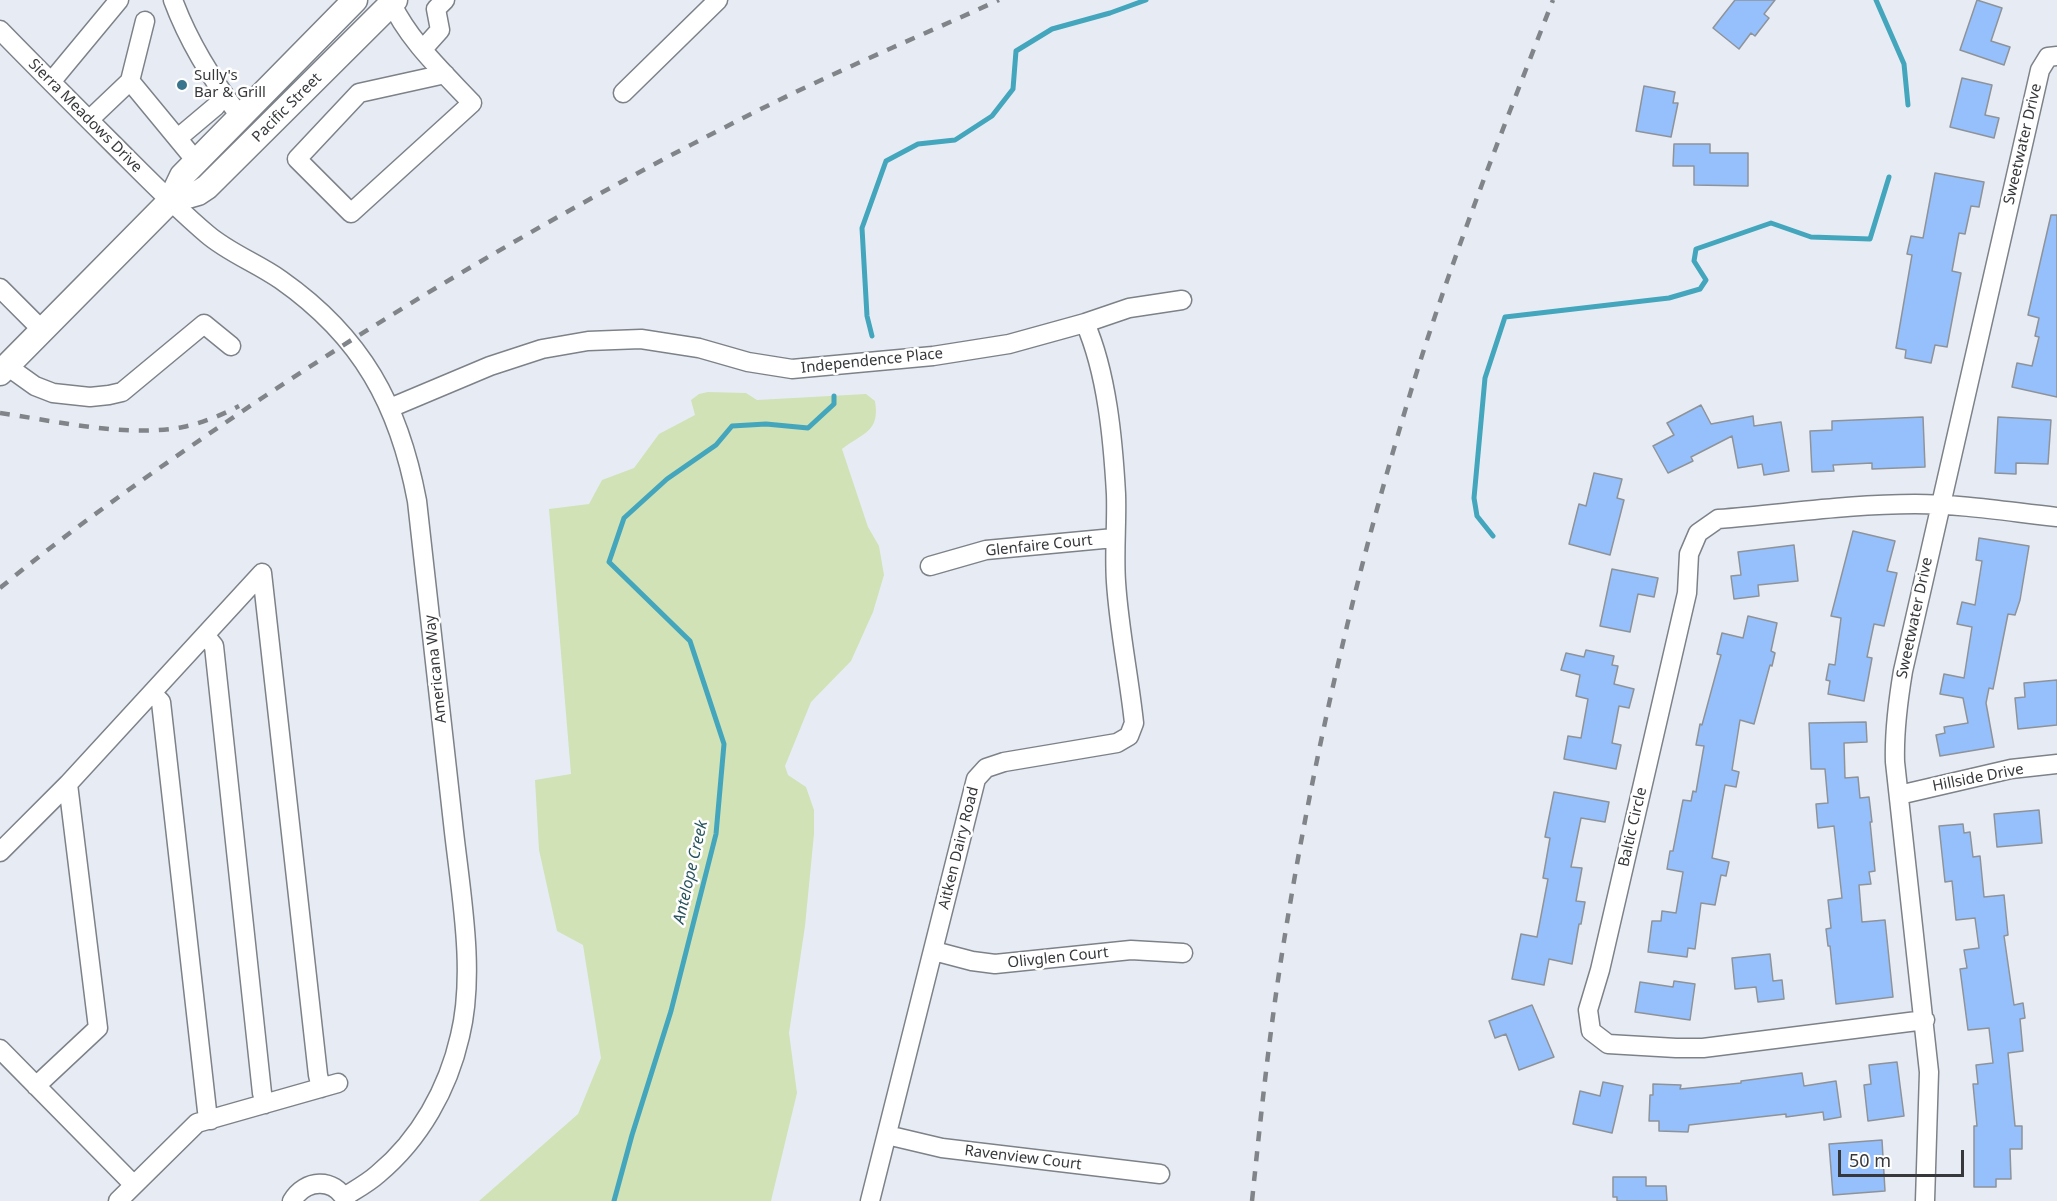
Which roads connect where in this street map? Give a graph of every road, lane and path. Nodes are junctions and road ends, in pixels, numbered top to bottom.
1 (119, 0) edge
2 (173, 0) edge
3 (355, 0) edge
4 (445, 0) edge
5 (718, 0) edge
6 (392, 1) edge
7 (145, 21) dead end
8 (0, 30) edge
9 (423, 49) junction
10 (2057, 56) edge
11 (445, 74) junction
12 (130, 81) junction
13 (51, 82) junction
14 (623, 93) dead end
15 (216, 106) dead end
16 (240, 116) junction
17 (89, 120) junction
18 (178, 138) junction
19 (196, 161) junction
20 (171, 201) junction
21 (0, 288) edge
22 (1182, 300) dead end
23 (1085, 323) junction
24 (42, 330) junction
25 (231, 346) dead end
26 (4, 369) edge
27 (390, 408) junction
28 (1941, 504) junction
29 (2057, 517) edge
30 (1114, 537) junction
31 (930, 566) dead end
32 (205, 635) junction
33 (152, 693) junction
34 (2057, 764) edge
35 (68, 784) junction
36 (1899, 795) junction
37 (0, 852) edge
38 (934, 951) junction
39 (1183, 953) dead end
40 (1925, 1020) junction
41 (0, 1049) edge
42 (36, 1086) junction
43 (265, 1104) junction
44 (211, 1120) junction
45 (887, 1135) junction
46 (1160, 1174) dead end
47 (134, 1185) junction
48 (345, 1199) edge
49 (118, 1201) edge
50 (292, 1201) edge
51 (870, 1201) edge
52 (1925, 1201) edge

1 - 13 street
2 - 16 street
3 - 16 main road, Pacific Street
4 - 9 street
5 - 14 street
6 - 9 street
6 - 20 main road, Pacific Street
7 - 12 street
8 - 13 street, Sierra Meadows Drive
9 - 11 street
10 - 28 street, Sweetwater Drive
11 - 11 street
12 - 17 street
12 - 18 street
13 - 17 street, Sierra Meadows Drive
15 - 18 street
16 - 19 main road, Pacific Street
17 - 20 street, Sierra Meadows Drive
18 - 19 street
19 - 20 main road, Pacific Street
20 - 24 main road, Pacific Street
20 - 27 street, Americana Way
21 - 24 street
22 - 23 street, Independence Place
23 - 27 street, Independence Place
23 - 30 street, Aitken Dairy Road
24 - 26 main road, Pacific Street
25 - 26 street
27 - 48 street, Americana Way
28 - 29 street, Baltic Circle
28 - 36 street, Sweetwater Drive
28 - 40 street, Baltic Circle
30 - 31 street, Glenfaire Court
30 - 38 street, Aitken Dairy Road
32 - 33 street
32 - 43 street
32 - 43 street
33 - 35 street
33 - 44 street
34 - 36 street, Hillside Drive
35 - 37 street
35 - 42 street
36 - 40 street, Sweetwater Drive
38 - 39 street, Olivglen Court
38 - 45 street, Aitken Dairy Road
40 - 52 street, Sweetwater Drive
41 - 42 street
42 - 47 street
43 - 44 street
44 - 47 street
45 - 46 street, Ravenview Court
45 - 51 street, Aitken Dairy Road
47 - 49 street
48 - 50 street

